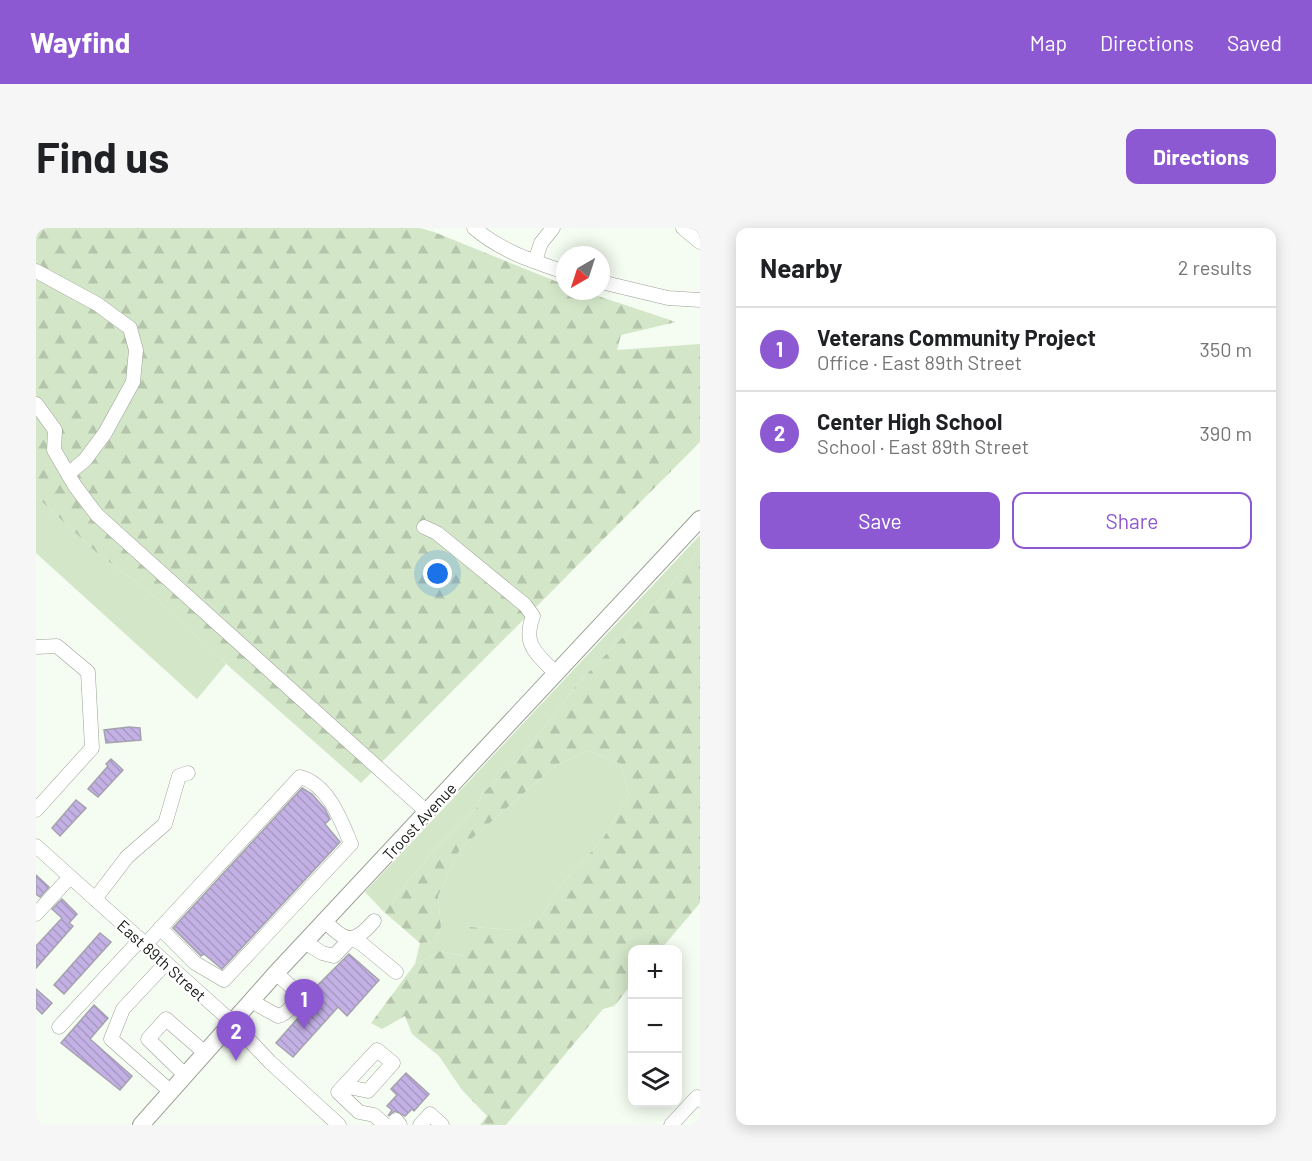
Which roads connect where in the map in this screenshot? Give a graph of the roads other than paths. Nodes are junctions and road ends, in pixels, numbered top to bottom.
1 (474, 228) edge
2 (553, 228) edge
3 (684, 228) edge
4 (700, 242) edge
5 (534, 261) junction
6 (556, 269) edge
7 (36, 271) edge
8 (610, 284) edge
9 (700, 300) edge
10 (36, 404) edge
11 (68, 474) junction
12 (700, 519) edge
13 (424, 527) dead end
14 (36, 647) edge
15 (556, 674) junction
16 (188, 773) dead end
17 (36, 810) edge
18 (427, 812) junction
19 (36, 846) edge
20 (70, 877) junction
21 (95, 900) junction
22 (36, 914) edge
23 (325, 921) junction
24 (374, 921) dead end
25 (160, 928) junction
26 (351, 938) junction
27 (143, 942) junction
28 (305, 942) junction
29 (166, 963) junction
30 (396, 972) dead end
31 (276, 974) junction
32 (251, 1001) junction
33 (232, 1022) junction
34 (59, 1027) dead end
35 (204, 1053) junction
36 (185, 1075) junction
37 (344, 1086) dead end
38 (170, 1091) junction
39 (700, 1100) edge
40 (393, 1121) edge
41 (141, 1125) edge
42 (339, 1125) edge
43 (420, 1125) edge
44 (442, 1125) edge
45 (671, 1125) edge

1 - 5 street
2 - 5 street
3 - 4 street
5 - 6 street
7 - 11 street
8 - 9 street
10 - 11 street
11 - 18 street
12 - 15 main road, Troost Avenue
13 - 15 street
14 - 17 street
15 - 18 main road, Troost Avenue
16 - 21 street
18 - 23 main road, Troost Avenue
19 - 20 street, East 89th Street
20 - 21 street, East 89th Street
20 - 22 street
21 - 27 street, East 89th Street
23 - 26 street
23 - 28 main road, Troost Avenue
24 - 26 street
25 - 25 street
25 - 27 street
26 - 28 street
26 - 30 street
27 - 29 street, East 89th Street
27 - 34 street
28 - 31 main road, Troost Avenue
29 - 33 street, East 89th Street
29 - 38 street
31 - 32 main road, Troost Avenue
31 - 32 street
32 - 33 main road, Troost Avenue
33 - 35 main road, Troost Avenue
33 - 42 street, East 89th Street
35 - 36 main road, Troost Avenue
35 - 36 street
36 - 38 main road, Troost Avenue
37 - 40 street
38 - 41 main road, Troost Avenue
39 - 45 street
43 - 44 street

